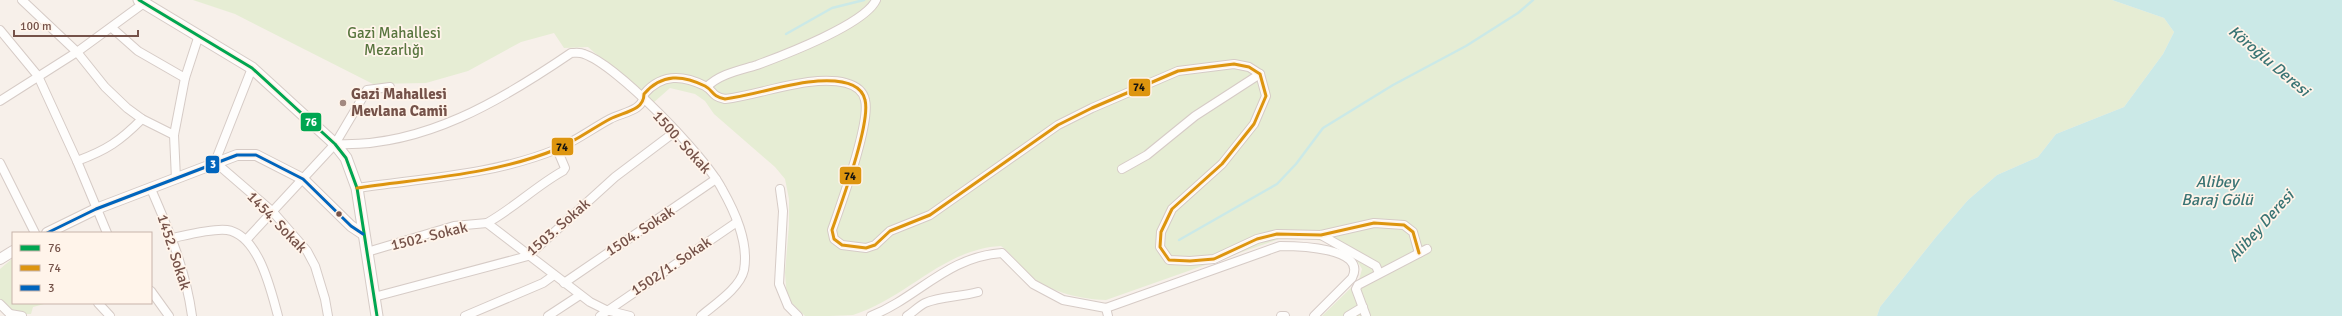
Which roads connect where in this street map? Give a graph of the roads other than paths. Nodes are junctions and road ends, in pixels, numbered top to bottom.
1 (22, 0) edge
2 (876, 0) edge
3 (141, 2) edge
4 (112, 28) junction
5 (0, 30) edge
6 (199, 35) junction
7 (77, 52) junction
8 (252, 68) junction
9 (1260, 74) junction
10 (38, 76) junction
11 (185, 78) junction
12 (390, 87) dead end
13 (708, 87) junction
14 (644, 100) junction
15 (0, 101) edge
16 (142, 119) junction
17 (676, 131) junction
18 (174, 135) junction
19 (336, 144) junction
20 (557, 148) junction
21 (77, 161) junction
22 (215, 162) junction
23 (0, 163) edge
24 (1122, 169) dead end
25 (176, 179) junction
26 (303, 179) junction
27 (716, 179) junction
28 (357, 188) junction
29 (151, 189) junction
30 (780, 189) dead end
31 (96, 209) junction
32 (273, 212) junction
33 (737, 222) junction
34 (487, 223) junction
35 (34, 232) edge
36 (49, 232) edge
37 (107, 232) edge
38 (363, 234) junction
39 (1321, 234) junction
40 (173, 238) junction
41 (246, 240) junction
42 (1427, 249) dead end
43 (12, 251) edge
44 (367, 252) junction
45 (1419, 253) junction
46 (528, 256) junction
47 (0, 259) edge
48 (1379, 273) junction
49 (554, 275) junction
50 (564, 283) junction
51 (152, 292) edge
52 (978, 292) dead end
53 (580, 294) junction
54 (374, 297) junction
55 (0, 304) edge
56 (99, 304) edge
57 (1363, 307) junction
58 (1107, 312) edge
59 (603, 313) edge
60 (11, 315) edge
61 (876, 315) edge
62 (22, 316) edge
63 (110, 316) edge
64 (169, 316) edge
65 (192, 316) edge
66 (278, 316) edge
67 (328, 316) edge
68 (378, 316) edge
69 (465, 316) edge
70 (548, 316) edge
71 (630, 316) edge
72 (701, 316) edge
73 (798, 316) edge
74 (907, 316) edge
75 (1281, 316) edge
76 (1285, 316) edge
77 (1314, 316) edge
78 (1348, 316) edge
79 (1366, 316) edge

1 - 7 street
2 - 13 street
3 - 4 street
3 - 6 main road
4 - 7 street
4 - 11 street
5 - 10 street
6 - 8 main road
6 - 11 street
7 - 10 street
7 - 16 street
8 - 19 main road
8 - 22 street
9 - 13 street
9 - 24 street
9 - 39 street
10 - 15 street
10 - 21 street
11 - 18 street
12 - 19 street
13 - 14 street
14 - 17 street, 1500. Sokak
14 - 19 street, 1500. Sokak
14 - 20 street
16 - 18 street
16 - 21 street
17 - 27 street, 1500. Sokak
17 - 46 street, 1503. Sokak
18 - 25 street
19 - 26 street
19 - 28 main road
20 - 28 street
20 - 34 street
21 - 31 street
22 - 25 street
22 - 26 street
22 - 32 street, 1454. Sokak
23 - 35 street
25 - 29 street
26 - 32 street
26 - 38 street
27 - 33 street, 1500. Sokak
27 - 50 street, 1504. Sokak
28 - 38 main road
29 - 31 street
29 - 40 street, 1452. Sokak
30 - 73 street
31 - 36 street
31 - 37 street
32 - 41 street
32 - 67 street, 1454. Sokak
33 - 59 street, 1502/1. Sokak
33 - 72 street, 1500. Sokak
34 - 44 street, 1502. Sokak
34 - 46 street, 1502. Sokak
38 - 44 main road
39 - 45 street
39 - 48 street
40 - 41 street
40 - 65 street, 1452. Sokak
41 - 66 street
42 - 45 street
43 - 47 street
44 - 54 main road
45 - 48 street
46 - 49 street, 1502. Sokak
46 - 54 street, 1503. Sokak
48 - 57 street
49 - 50 street, 1502. Sokak
49 - 69 street
50 - 53 street, 1502. Sokak
51 - 64 street
52 - 74 street
53 - 59 street, 1502. Sokak
53 - 70 street
54 - 68 main road
55 - 60 street
56 - 63 street
57 - 78 street
57 - 79 street
58 - 61 street
58 - 77 street
59 - 71 street, 1502. Sokak
60 - 62 street
75 - 76 street

